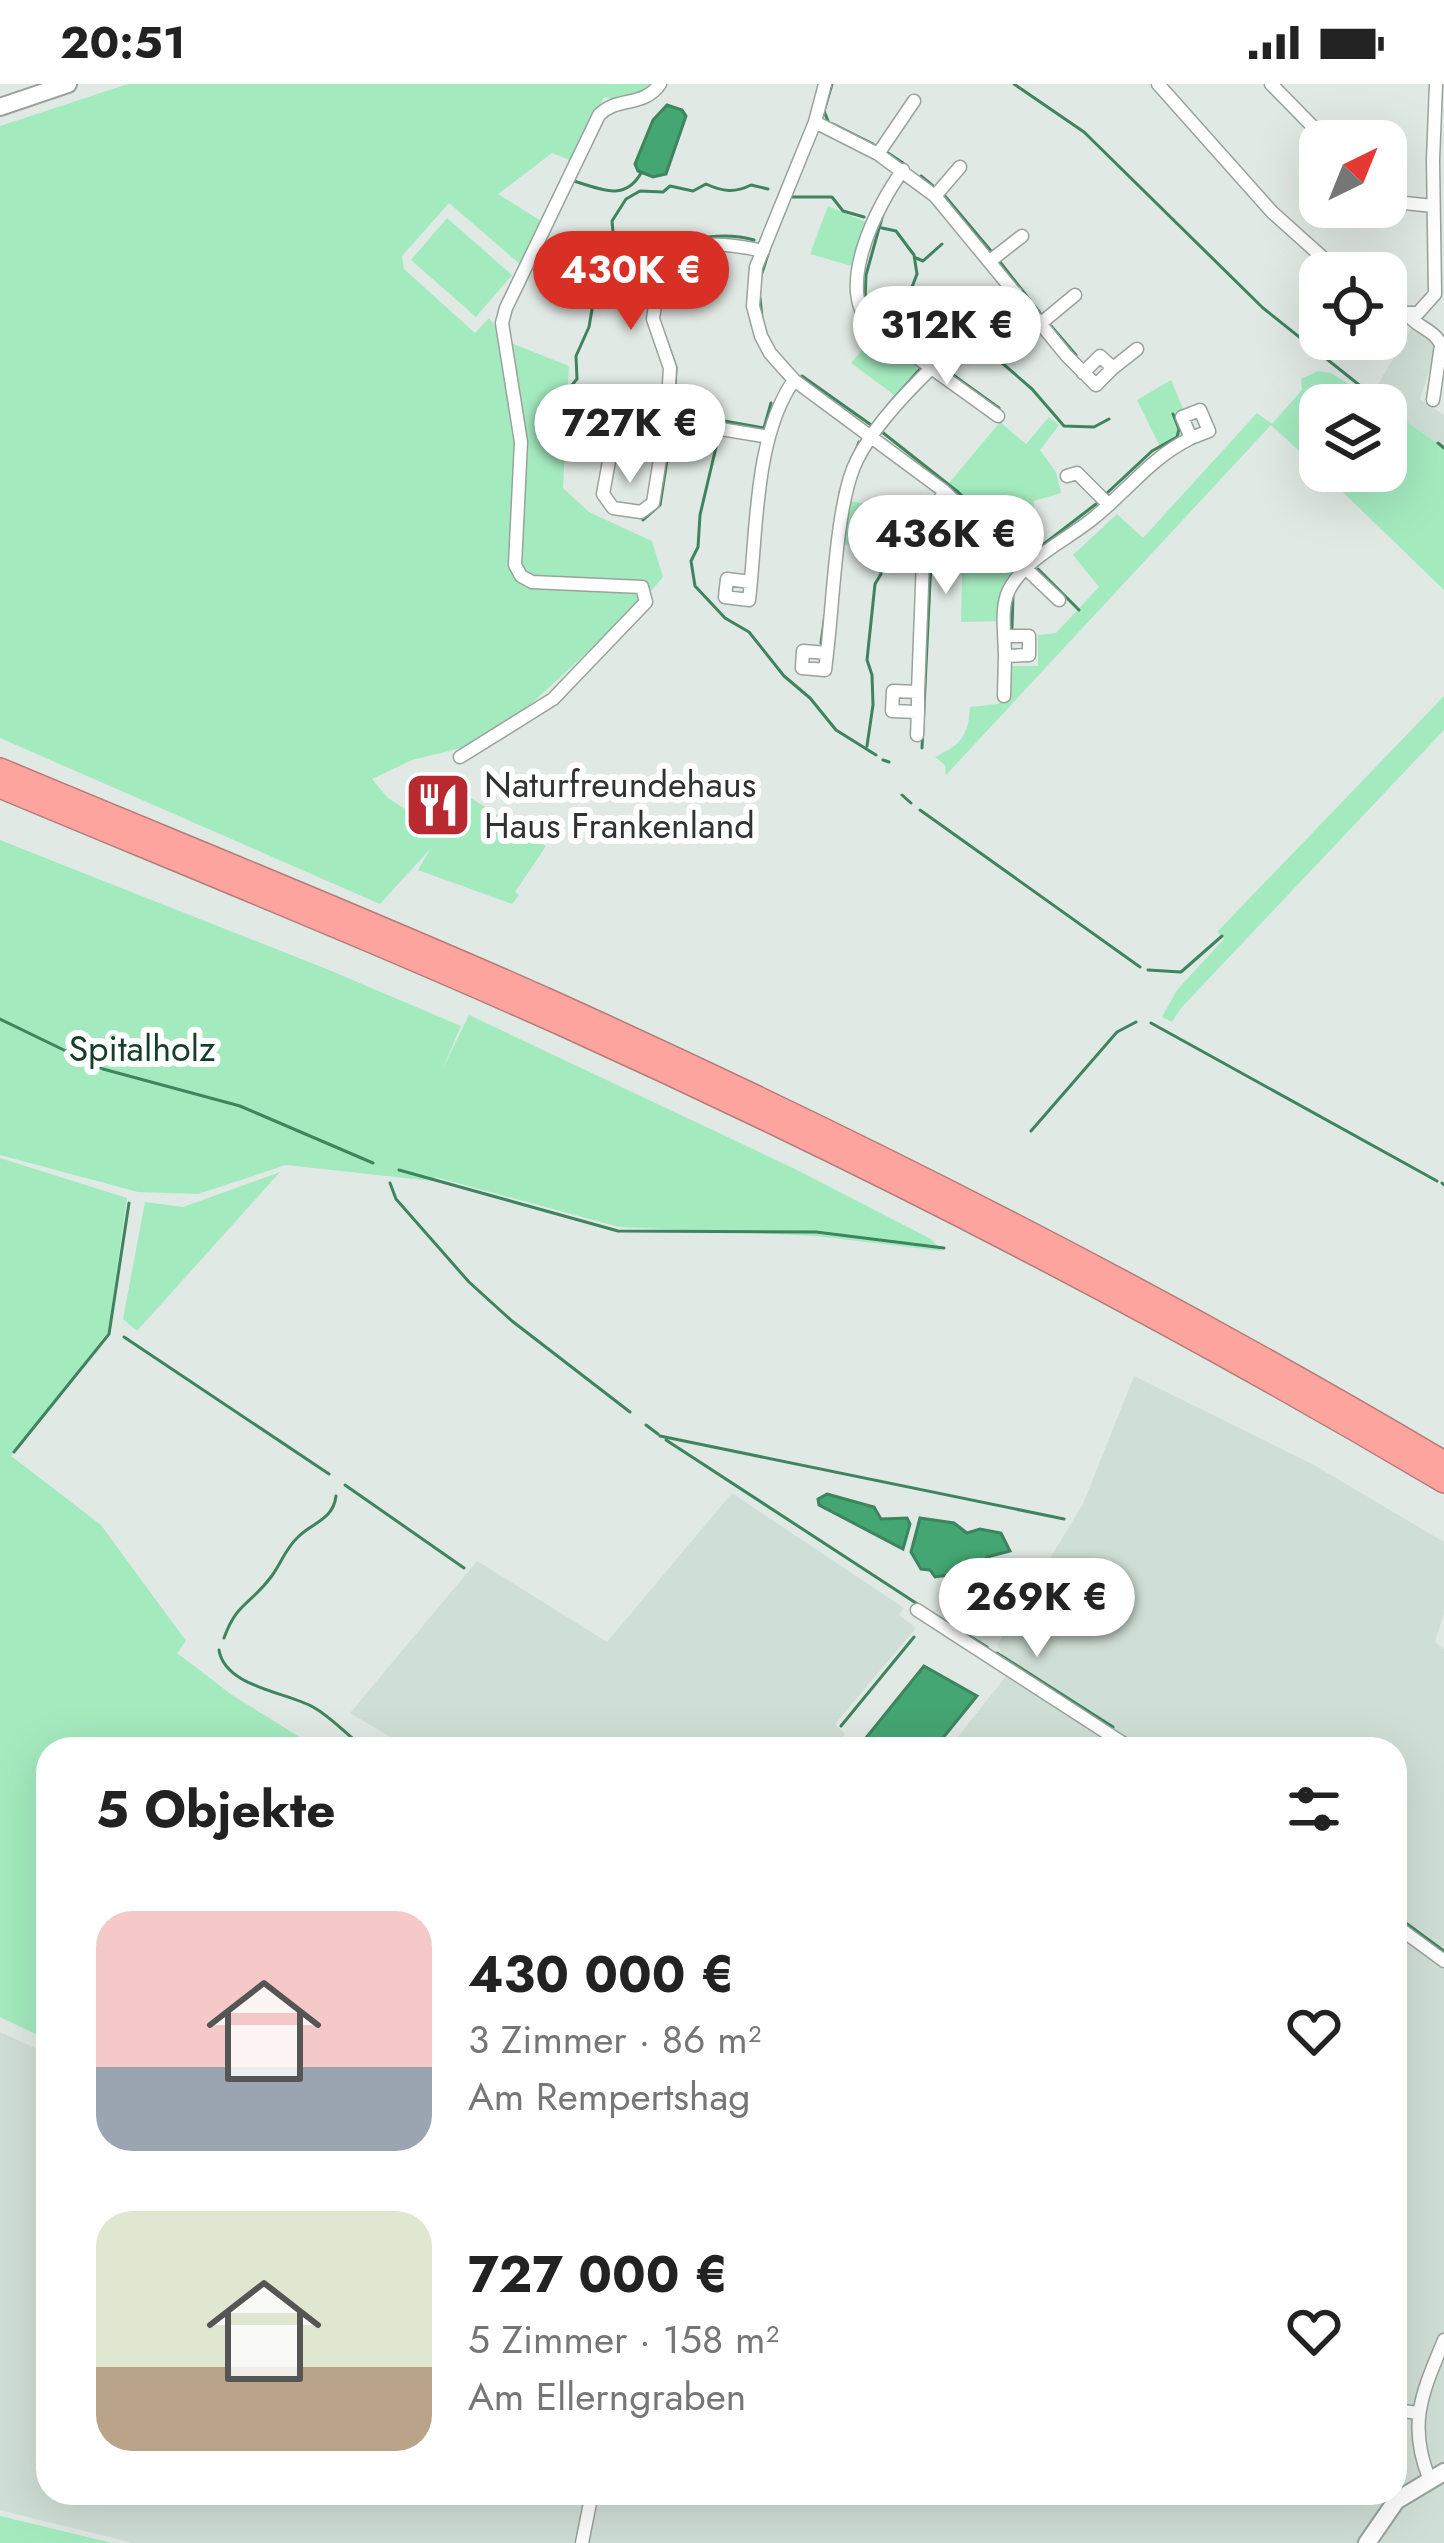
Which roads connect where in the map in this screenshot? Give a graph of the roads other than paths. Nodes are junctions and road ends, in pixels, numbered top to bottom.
1 (68, 84) edge
2 (660, 84) edge
3 (825, 84) edge
4 (1157, 84) edge
5 (1271, 84) edge
6 (1436, 84) edge
7 (914, 101) dead end
8 (0, 107) edge
9 (1306, 120) edge
10 (815, 122) junction
11 (878, 154) junction
12 (960, 166) dead end
13 (903, 170) junction
14 (935, 196) junction
15 (1407, 202) edge
16 (1433, 206) junction
17 (1022, 236) dead end
18 (623, 251) dead end
19 (763, 251) junction
20 (1317, 252) edge
21 (662, 256) junction
22 (990, 261) junction
23 (1016, 293) junction
24 (1075, 295) dead end
25 (1408, 315) joint
26 (1040, 324) junction
27 (1137, 349) dead end
28 (933, 368) junction
29 (794, 380) junction
30 (1433, 400) dead end
31 (667, 415) junction
32 (998, 416) dead end
33 (769, 437) junction
34 (873, 438) junction
35 (1191, 438) dead end
36 (1066, 476) dead end
37 (944, 490) junction
38 (1109, 505) junction
39 (1025, 567) junction
40 (751, 582) dead end
41 (1058, 600) dead end
42 (1005, 637) junction
43 (827, 653) dead end
44 (1005, 656) junction
45 (918, 692) junction
46 (1004, 696) dead end
47 (918, 712) junction
48 (917, 735) dead end
49 (460, 757) dead end
50 (0, 769) edge
51 (0, 787) edge
52 (1444, 1462) edge
53 (1444, 1482) edge
54 (917, 1610) dead end
55 (1113, 1737) edge
56 (1407, 1933) edge
57 (1444, 1961) edge
58 (1444, 2340) edge
59 (1407, 2412) edge
60 (1418, 2413) junction
61 (1436, 2475) edge
62 (1407, 2494) edge
63 (590, 2505) edge
64 (1393, 2505) edge
65 (582, 2543) edge
66 (1367, 2543) edge

1 - 8 main road
2 - 49 street
3 - 10 street
4 - 20 street
5 - 9 street
6 - 16 street
7 - 11 street
10 - 11 street
10 - 19 street
11 - 13 street
12 - 14 street
13 - 14 street
13 - 28 street
14 - 22 street
15 - 16 street
16 - 25 street
17 - 22 street
18 - 21 street
19 - 21 street
19 - 29 street
21 - 31 street
22 - 23 street
23 - 26 street
23 - 28 street
24 - 26 street
25 - 30 street
26 - 27 street
28 - 32 street
28 - 34 street
29 - 33 street
29 - 34 street
31 - 31 street
31 - 33 street
33 - 40 street
34 - 37 street
34 - 43 street
35 - 38 street
36 - 38 street
37 - 39 street
37 - 45 street
38 - 39 street
39 - 41 street
39 - 42 street
42 - 44 street
42 - 44 street
44 - 46 street
45 - 47 street
45 - 47 street
47 - 48 street
50 - 52 highway
51 - 53 highway
54 - 55 street
56 - 57 street
58 - 60 street
59 - 60 street
60 - 61 street
61 - 62 main road
63 - 65 street
64 - 66 main road

